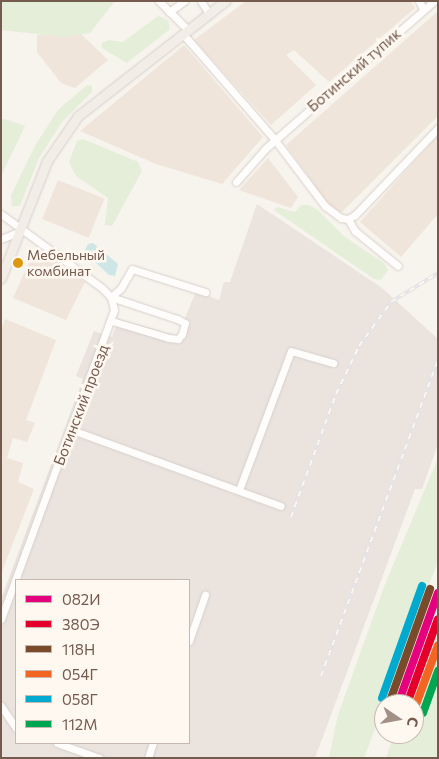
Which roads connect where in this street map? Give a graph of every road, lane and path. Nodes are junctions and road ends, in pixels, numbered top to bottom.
1 (158, 1) edge
2 (184, 1) edge
3 (201, 1) edge
4 (225, 1) edge
5 (419, 1) edge
6 (434, 1) edge
7 (424, 9) junction
8 (169, 12) junction
9 (209, 14) junction
10 (186, 32) junction
11 (438, 128) edge
12 (275, 140) junction
13 (236, 182) dead end
14 (1, 214) edge
15 (348, 219) junction
16 (19, 229) junction
17 (1, 239) edge
18 (398, 266) dead end
19 (1, 278) edge
20 (205, 292) dead end
21 (110, 297) junction
22 (112, 321) junction
23 (333, 363) dead end
24 (72, 430) junction
25 (239, 490) junction
26 (281, 506) dead end
27 (16, 579) edge
28 (15, 582) edge
29 (205, 595) dead end
30 (1, 619) edge
31 (190, 638) edge
32 (1, 706) edge
33 (15, 727) edge
34 (60, 744) edge
35 (153, 744) edge
36 (98, 758) edge
37 (148, 758) edge

1 - 8 street
2 - 8 street
3 - 9 street
4 - 9 main road
5 - 7 street
6 - 7 street, Ботинский тупик
7 - 12 street, Ботинский тупик
8 - 10 street
9 - 10 main road
10 - 12 street
10 - 16 main road
11 - 15 street
12 - 13 street, Ботинский тупик
12 - 15 street
14 - 16 street
15 - 18 street
16 - 17 street
16 - 19 main road
16 - 21 street
20 - 21 street
21 - 22 street, Ботинский проезд
21 - 22 street
22 - 24 street, Ботинский проезд
23 - 25 street
24 - 25 street
24 - 27 street, Ботинский проезд
25 - 26 street
28 - 30 street, Ботинский проезд
29 - 31 street
32 - 33 street
34 - 36 street
35 - 37 street

